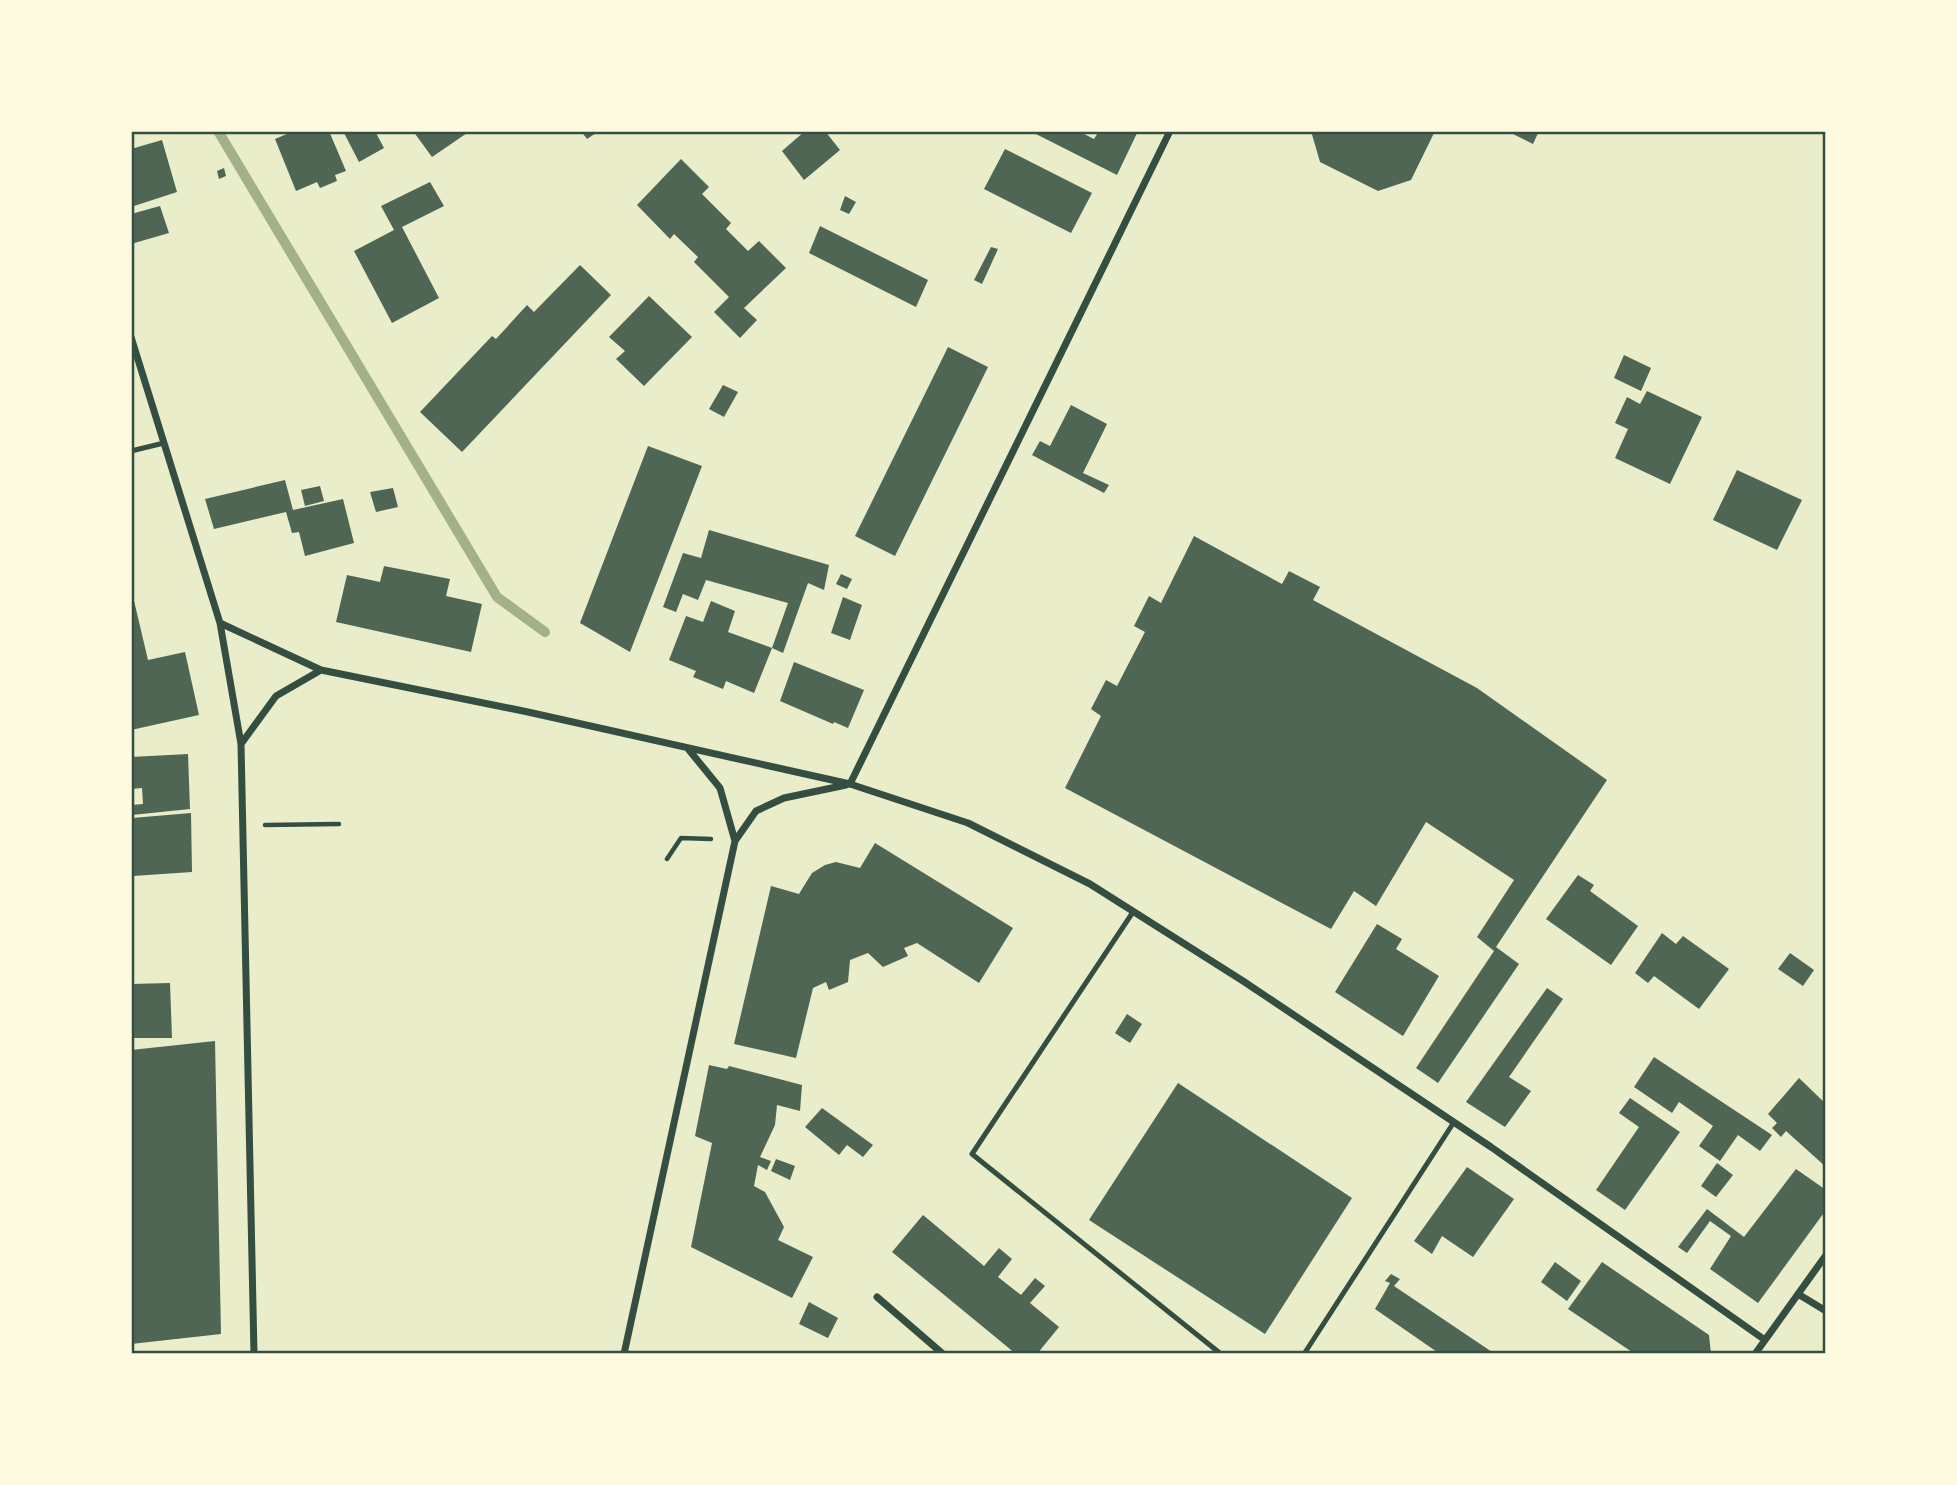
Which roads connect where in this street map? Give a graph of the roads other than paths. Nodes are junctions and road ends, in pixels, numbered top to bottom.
1 (1170, 131) edge
2 (131, 337) edge
3 (164, 443) junction
4 (131, 451) edge
5 (220, 623) junction
6 (321, 670) junction
7 (241, 744) junction
8 (689, 749) junction
9 (850, 784) junction
10 (735, 841) junction
11 (1133, 912) junction
12 (1454, 1122) junction
13 (1826, 1255) edge
14 (1798, 1294) junction
15 (877, 1297) dead end
16 (1826, 1311) edge
17 (1765, 1340) junction
18 (254, 1354) edge
19 (624, 1354) edge
20 (943, 1354) edge
21 (1222, 1354) edge
22 (1304, 1354) edge
23 (1755, 1354) edge

1 - 9 street
2 - 3 street
3 - 4 lane
3 - 5 street
5 - 6 street
5 - 7 street
6 - 7 street
6 - 8 street
7 - 18 street
8 - 9 street
8 - 10 street
9 - 10 street
9 - 11 street
10 - 19 street
11 - 12 street
11 - 21 lane
12 - 17 street
12 - 22 lane
13 - 14 street
14 - 16 street
14 - 17 street
15 - 20 street
17 - 23 street

